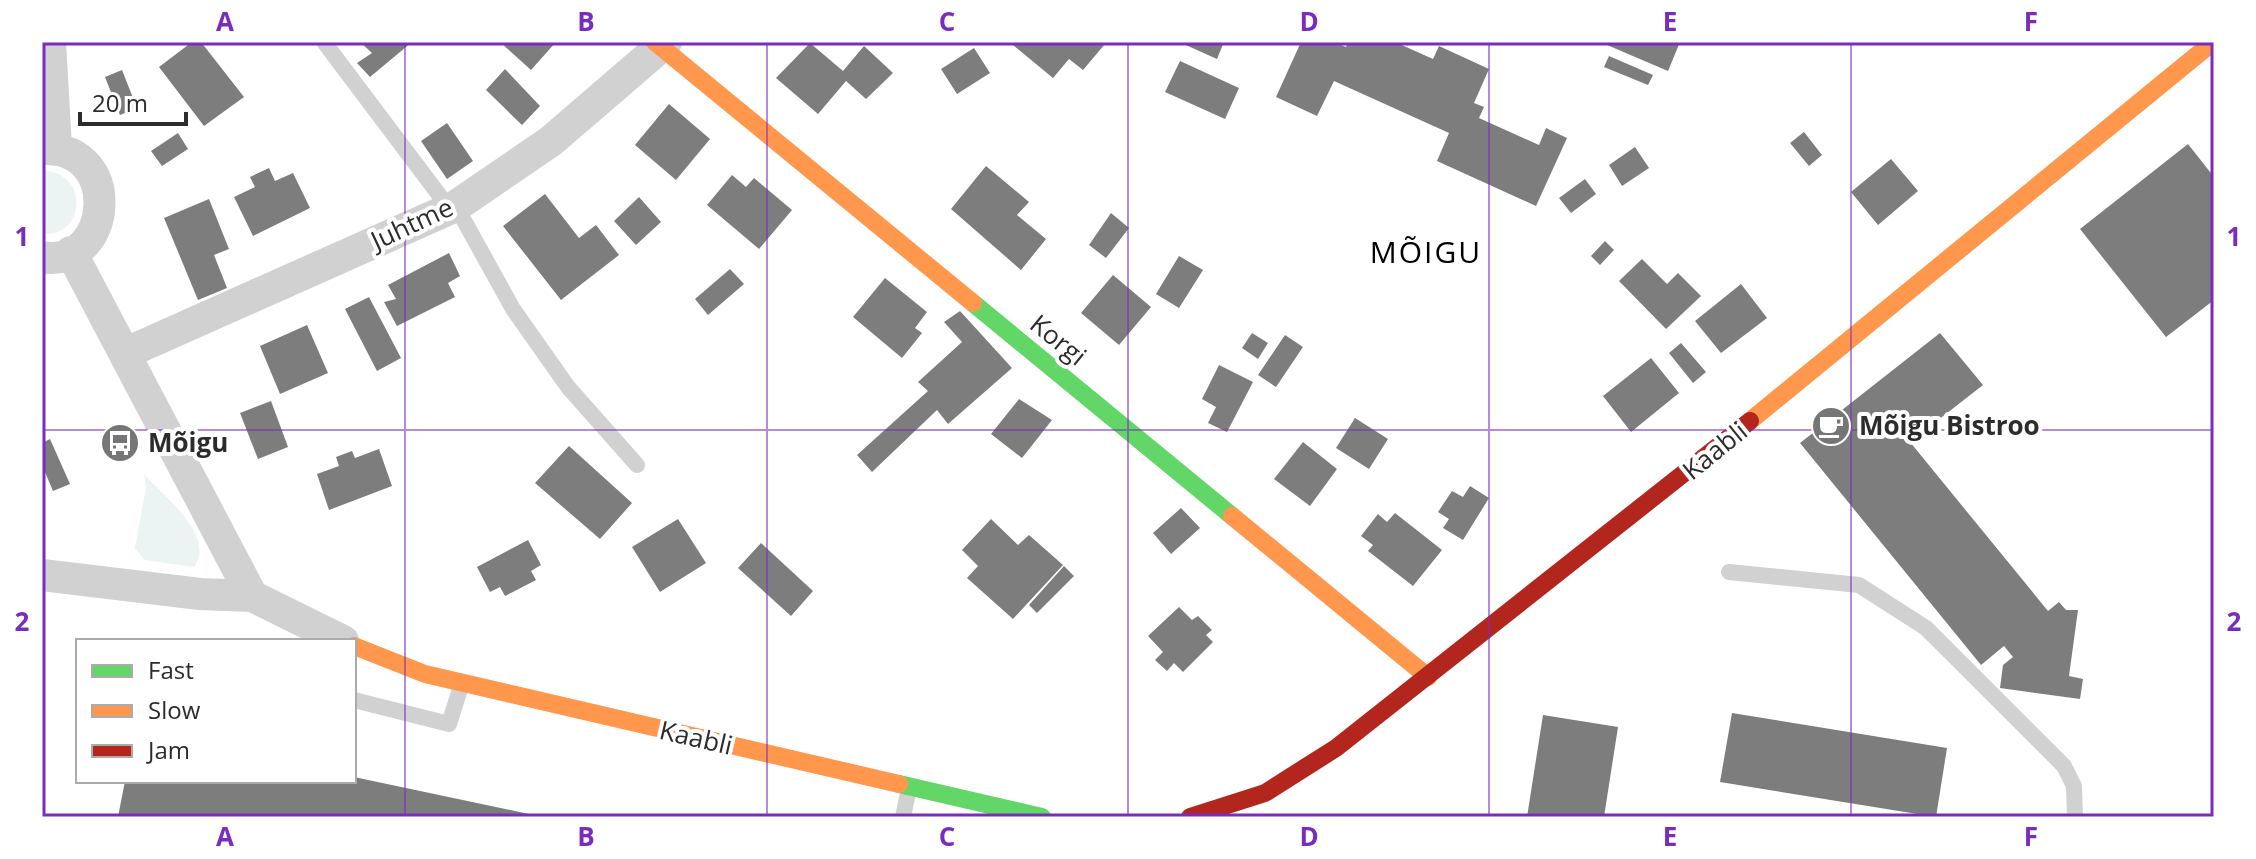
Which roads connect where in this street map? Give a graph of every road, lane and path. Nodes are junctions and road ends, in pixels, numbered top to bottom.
1 (50, 42) edge
2 (324, 42) edge
3 (2213, 42) edge
4 (661, 44) edge
5 (49, 149) edge
6 (453, 207) junction
7 (56, 254) edge
8 (126, 353) junction
9 (637, 465) dead end
10 (1729, 572) dead end
11 (42, 575) edge
12 (252, 596) junction
13 (300, 631) edge
14 (334, 639) edge
15 (356, 647) edge
16 (1428, 677) junction
17 (462, 682) junction
18 (356, 701) edge
19 (909, 788) junction
20 (903, 817) edge
21 (1042, 817) edge
22 (1190, 817) edge
23 (2075, 817) edge

1 - 5 street
2 - 6 lane
3 - 16 street, Kaabli
4 - 6 street, Juhtme
4 - 16 street, Korgi
5 - 7 street
6 - 8 street, Juhtme
6 - 9 lane
7 - 8 street
8 - 12 street
10 - 23 lane
11 - 12 street
12 - 13 street
13 - 14 street
15 - 17 street, Kaabli
16 - 22 street, Kaabli
17 - 18 lane
17 - 19 street, Kaabli
19 - 20 lane
19 - 21 street, Kaabli

